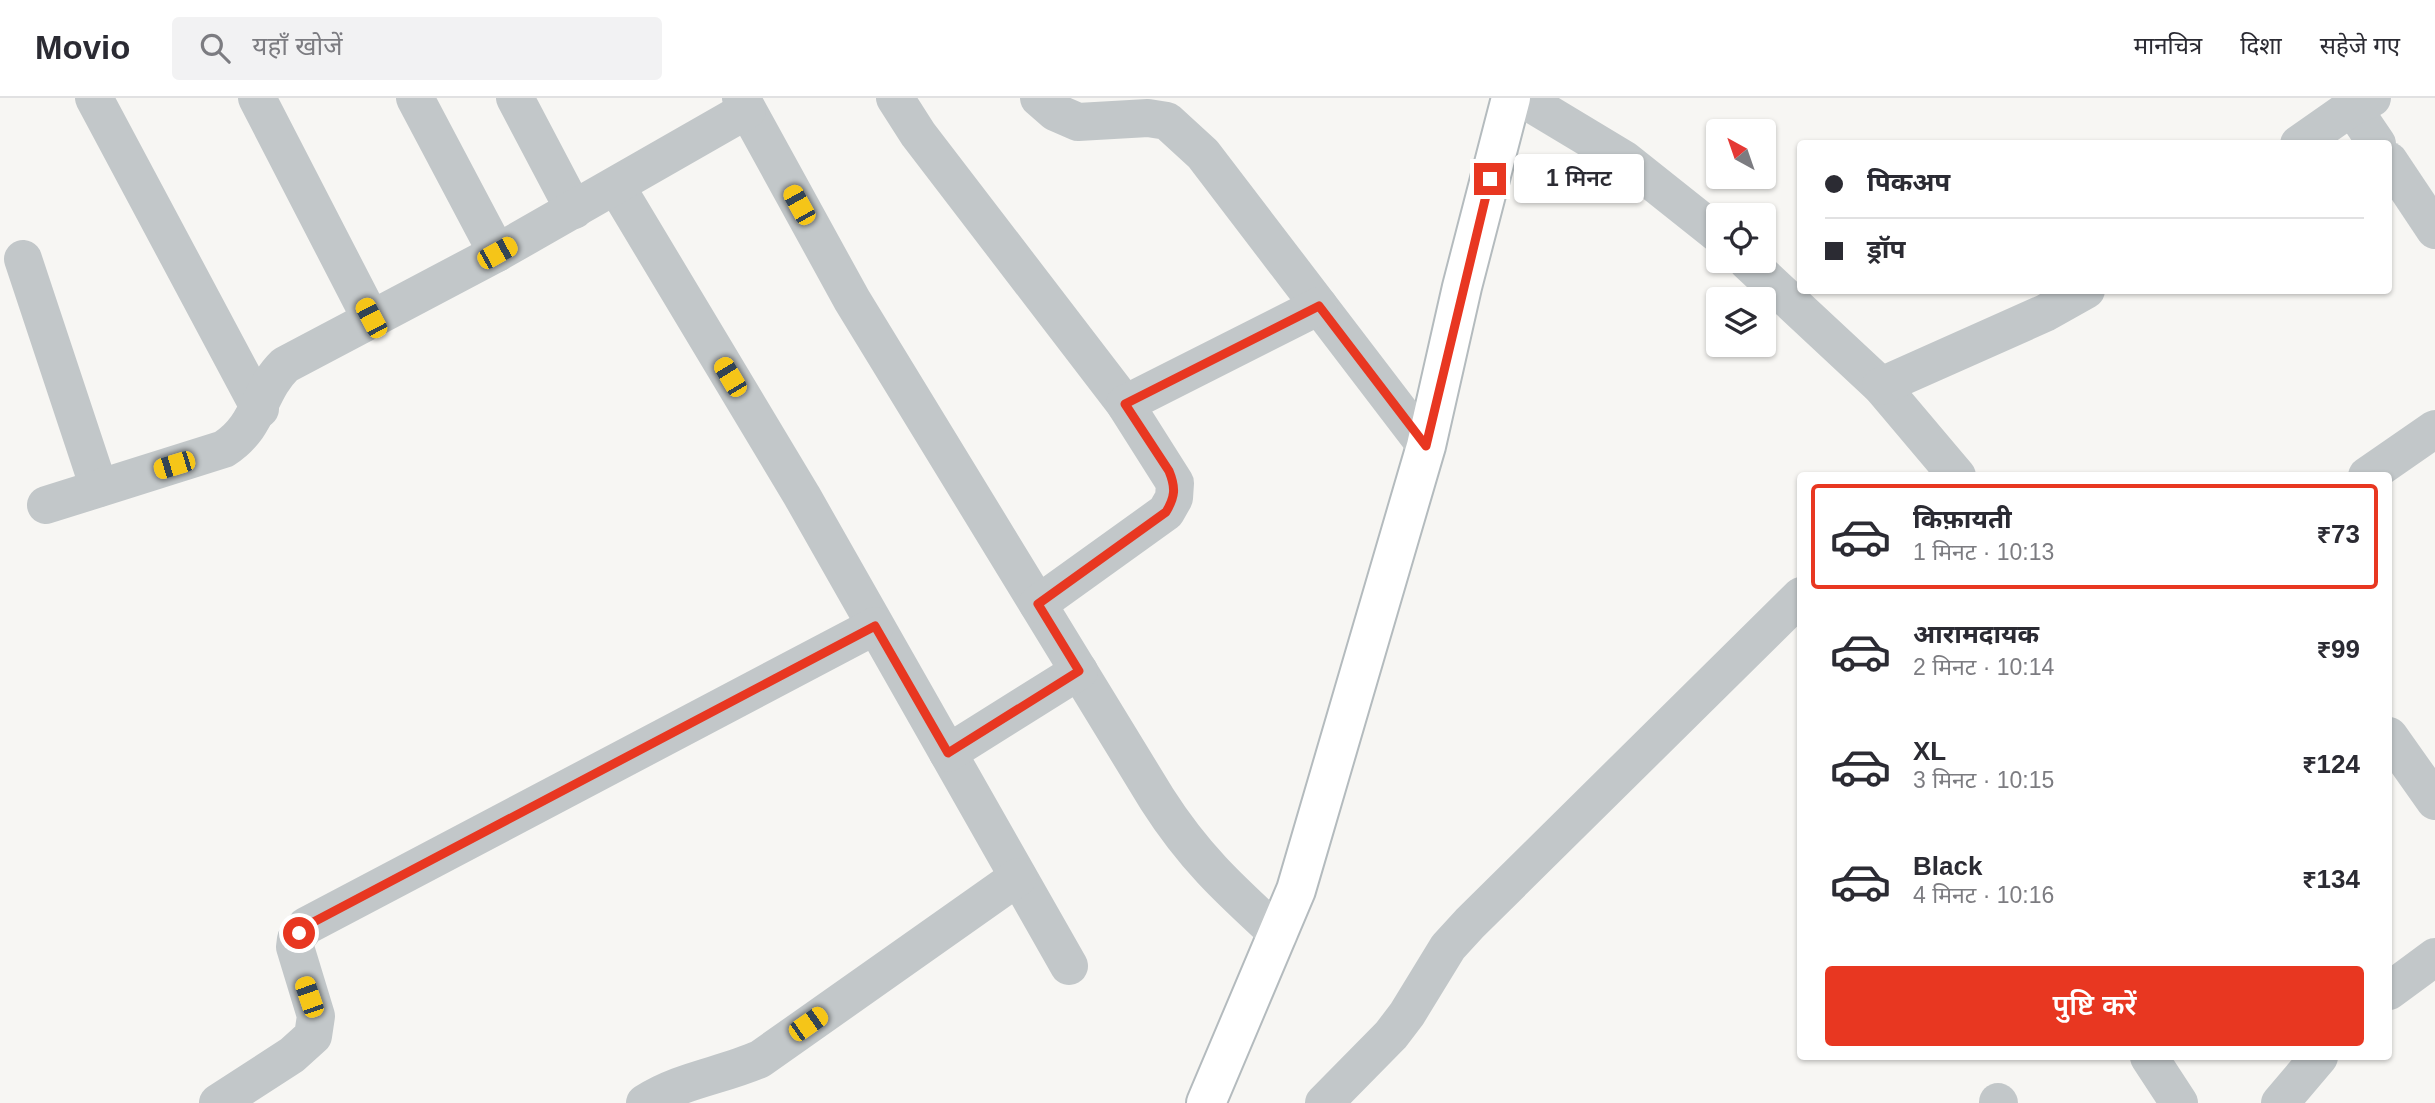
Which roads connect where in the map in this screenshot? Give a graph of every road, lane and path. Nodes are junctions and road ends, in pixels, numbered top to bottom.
1 (94, 98) edge
2 (257, 98) edge
3 (415, 98) edge
4 (515, 98) edge
5 (895, 98) edge
6 (1039, 98) edge
7 (1511, 98) edge
8 (1522, 98) edge
9 (2362, 102) edge
10 (744, 104) edge
11 (2305, 140) edge
12 (2376, 140) edge
13 (2392, 166) edge
14 (616, 186) junction
15 (573, 210) junction
16 (1706, 224) edge
17 (2435, 230) edge
18 (497, 253) junction
19 (23, 259) dead end
20 (1760, 273) edge
21 (2079, 294) edge
22 (1319, 306) junction
23 (371, 318) junction
24 (1881, 386) junction
25 (1125, 404) junction
26 (260, 409) junction
27 (2435, 429) edge
28 (1426, 446) junction
29 (1941, 469) edge
30 (2373, 472) edge
31 (99, 488) junction
32 (46, 505) dead end
33 (1797, 600) edge
34 (1038, 604) junction
35 (875, 626) junction
36 (1079, 671) junction
37 (2392, 740) edge
38 (948, 753) junction
39 (2435, 801) edge
40 (1018, 877) junction
41 (1278, 934) junction
42 (2435, 957) edge
43 (1069, 966) dead end
44 (2392, 989) edge
45 (2151, 1060) edge
46 (2316, 1060) edge
47 (715, 1090) edge
48 (218, 1103) edge
49 (645, 1103) edge
50 (1206, 1103) edge
51 (1324, 1103) edge
52 (2179, 1103) edge
53 (2280, 1103) edge

1 - 26 street
2 - 23 street
3 - 18 street
4 - 15 street
5 - 25 street
6 - 22 street
7 - 28 street
8 - 16 street
9 - 11 street
9 - 12 street
10 - 14 street
10 - 34 street
13 - 17 street
14 - 15 street
14 - 35 street
15 - 18 street
18 - 23 street
19 - 31 street
20 - 24 street
21 - 24 street
22 - 25 street
22 - 28 street
23 - 26 street
24 - 29 street
25 - 34 street
26 - 31 street
27 - 30 street
28 - 41 street
31 - 32 street
33 - 51 street
34 - 36 street
35 - 38 street
35 - 48 street
36 - 38 street
36 - 41 street
37 - 39 street
38 - 40 street
40 - 43 street
40 - 47 street
41 - 50 street
42 - 44 street
45 - 52 street
46 - 53 street
47 - 49 street

